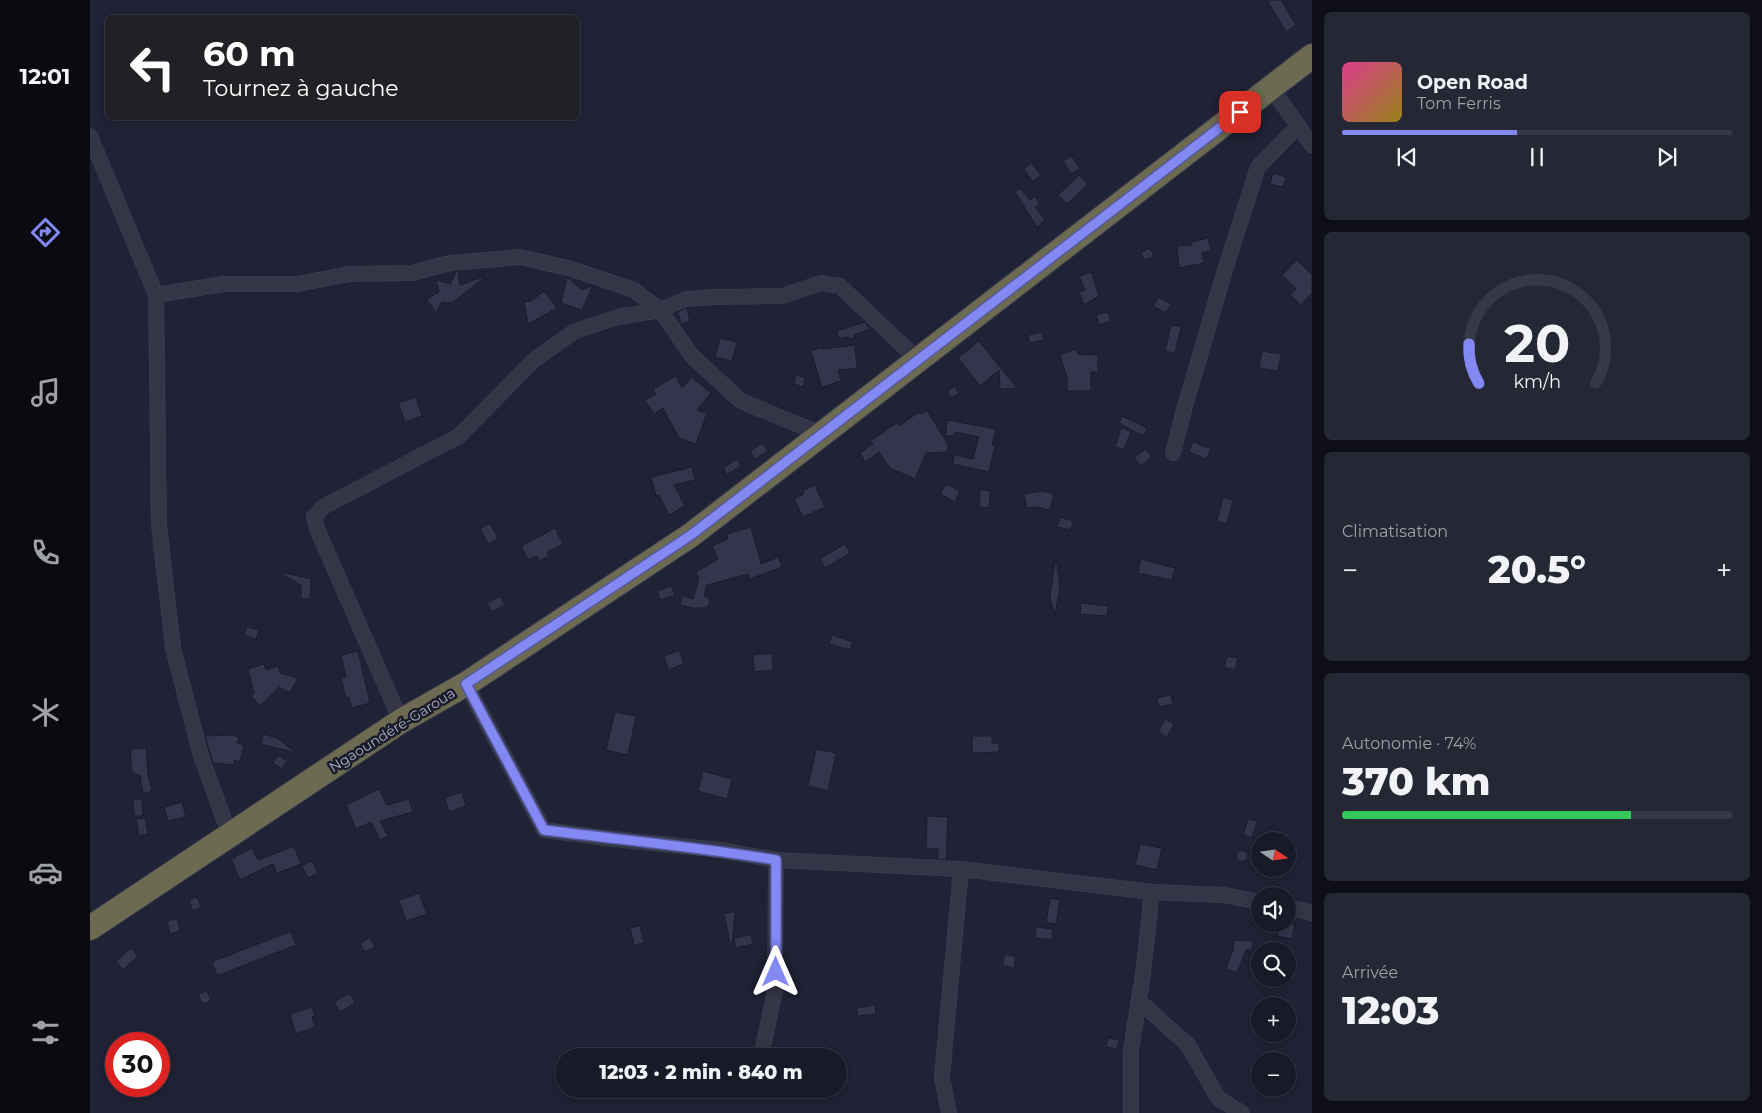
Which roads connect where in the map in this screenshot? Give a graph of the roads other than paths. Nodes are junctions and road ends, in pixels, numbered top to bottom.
1 (1312, 56) edge
2 (1271, 88) junction
3 (1298, 126) junction
4 (90, 136) edge
5 (1312, 145) edge
6 (156, 295) junction
7 (660, 310) junction
8 (918, 360) junction
9 (821, 434) junction
10 (1173, 453) dead end
11 (466, 684) junction
12 (401, 721) junction
13 (230, 836) junction
14 (776, 860) junction
15 (961, 869) junction
16 (1152, 892) junction
17 (1251, 900) edge
18 (1296, 909) edge
19 (1312, 913) edge
20 (90, 928) edge
21 (1139, 1001) junction
22 (763, 1048) edge
23 (949, 1113) edge
24 (1131, 1113) edge
25 (1242, 1113) edge

1 - 2 highway, Ngaoundéré-Garoua
2 - 3 street
2 - 8 highway, Ngaoundéré-Garoua
3 - 5 street
3 - 10 street
4 - 6 street
6 - 7 street
6 - 13 street
7 - 8 street
7 - 9 street
7 - 12 street
8 - 9 highway, Ngaoundéré-Garoua
9 - 11 highway, Ngaoundéré-Garoua
11 - 12 highway, Ngaoundéré-Garoua
11 - 14 street
12 - 13 highway, Ngaoundéré-Garoua
13 - 20 highway, Ngaoundéré-Garoua
14 - 15 street
14 - 22 street
15 - 16 street
15 - 23 street
16 - 17 street
16 - 21 street
18 - 19 street
21 - 24 street
21 - 25 street

